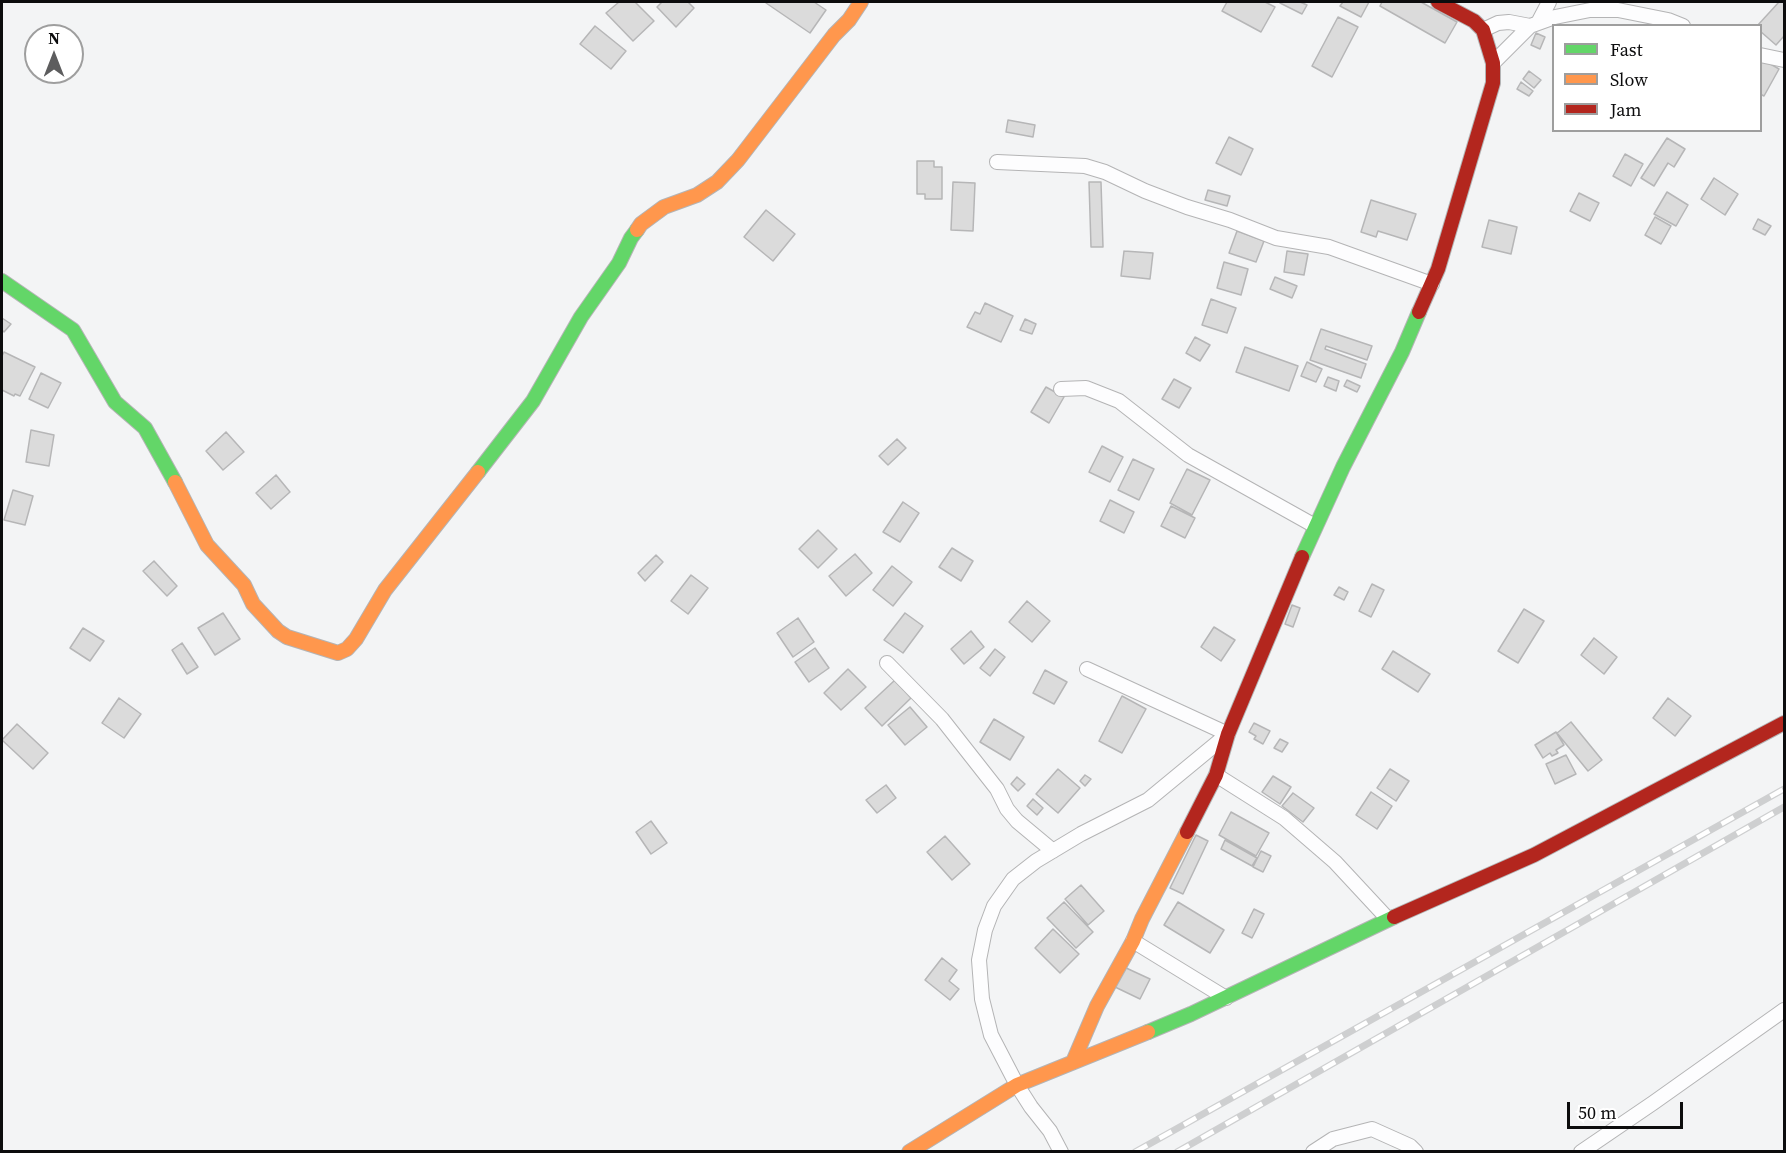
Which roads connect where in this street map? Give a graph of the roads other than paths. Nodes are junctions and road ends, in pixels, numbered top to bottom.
1 (861, 2) edge
2 (1438, 2) edge
3 (1549, 2) edge
4 (1678, 24) edge
5 (1534, 25) junction
6 (1482, 30) junction
7 (1762, 55) edge
8 (1785, 60) edge
9 (1493, 63) junction
10 (997, 162) dead end
11 (2, 281) edge
12 (1432, 284) junction
13 (1061, 389) dead end
14 (1315, 526) junction
15 (887, 663) dead end
16 (1087, 669) dead end
17 (1785, 723) edge
18 (1228, 734) junction
19 (1216, 775) junction
20 (1053, 851) junction
21 (1388, 919) junction
22 (1132, 941) junction
23 (1226, 998) junction
24 (1785, 1010) edge
25 (1073, 1062) junction
26 (1017, 1085) junction
27 (909, 1152) edge
28 (1060, 1152) edge
29 (1313, 1152) edge
30 (1416, 1152) edge
31 (1581, 1152) edge

1 - 11 street
2 - 6 street
3 - 5 street
4 - 5 street
5 - 6 street
5 - 9 street
6 - 9 street
7 - 8 street
9 - 12 street
10 - 12 street
12 - 14 street
13 - 14 street
14 - 18 street
15 - 20 street
16 - 18 street
17 - 21 street
18 - 19 street
18 - 20 street
19 - 21 street
19 - 22 street
20 - 26 street
21 - 23 street
22 - 23 street
22 - 25 street
23 - 25 street
24 - 31 street
25 - 26 street
26 - 27 street
26 - 28 street
29 - 30 street

